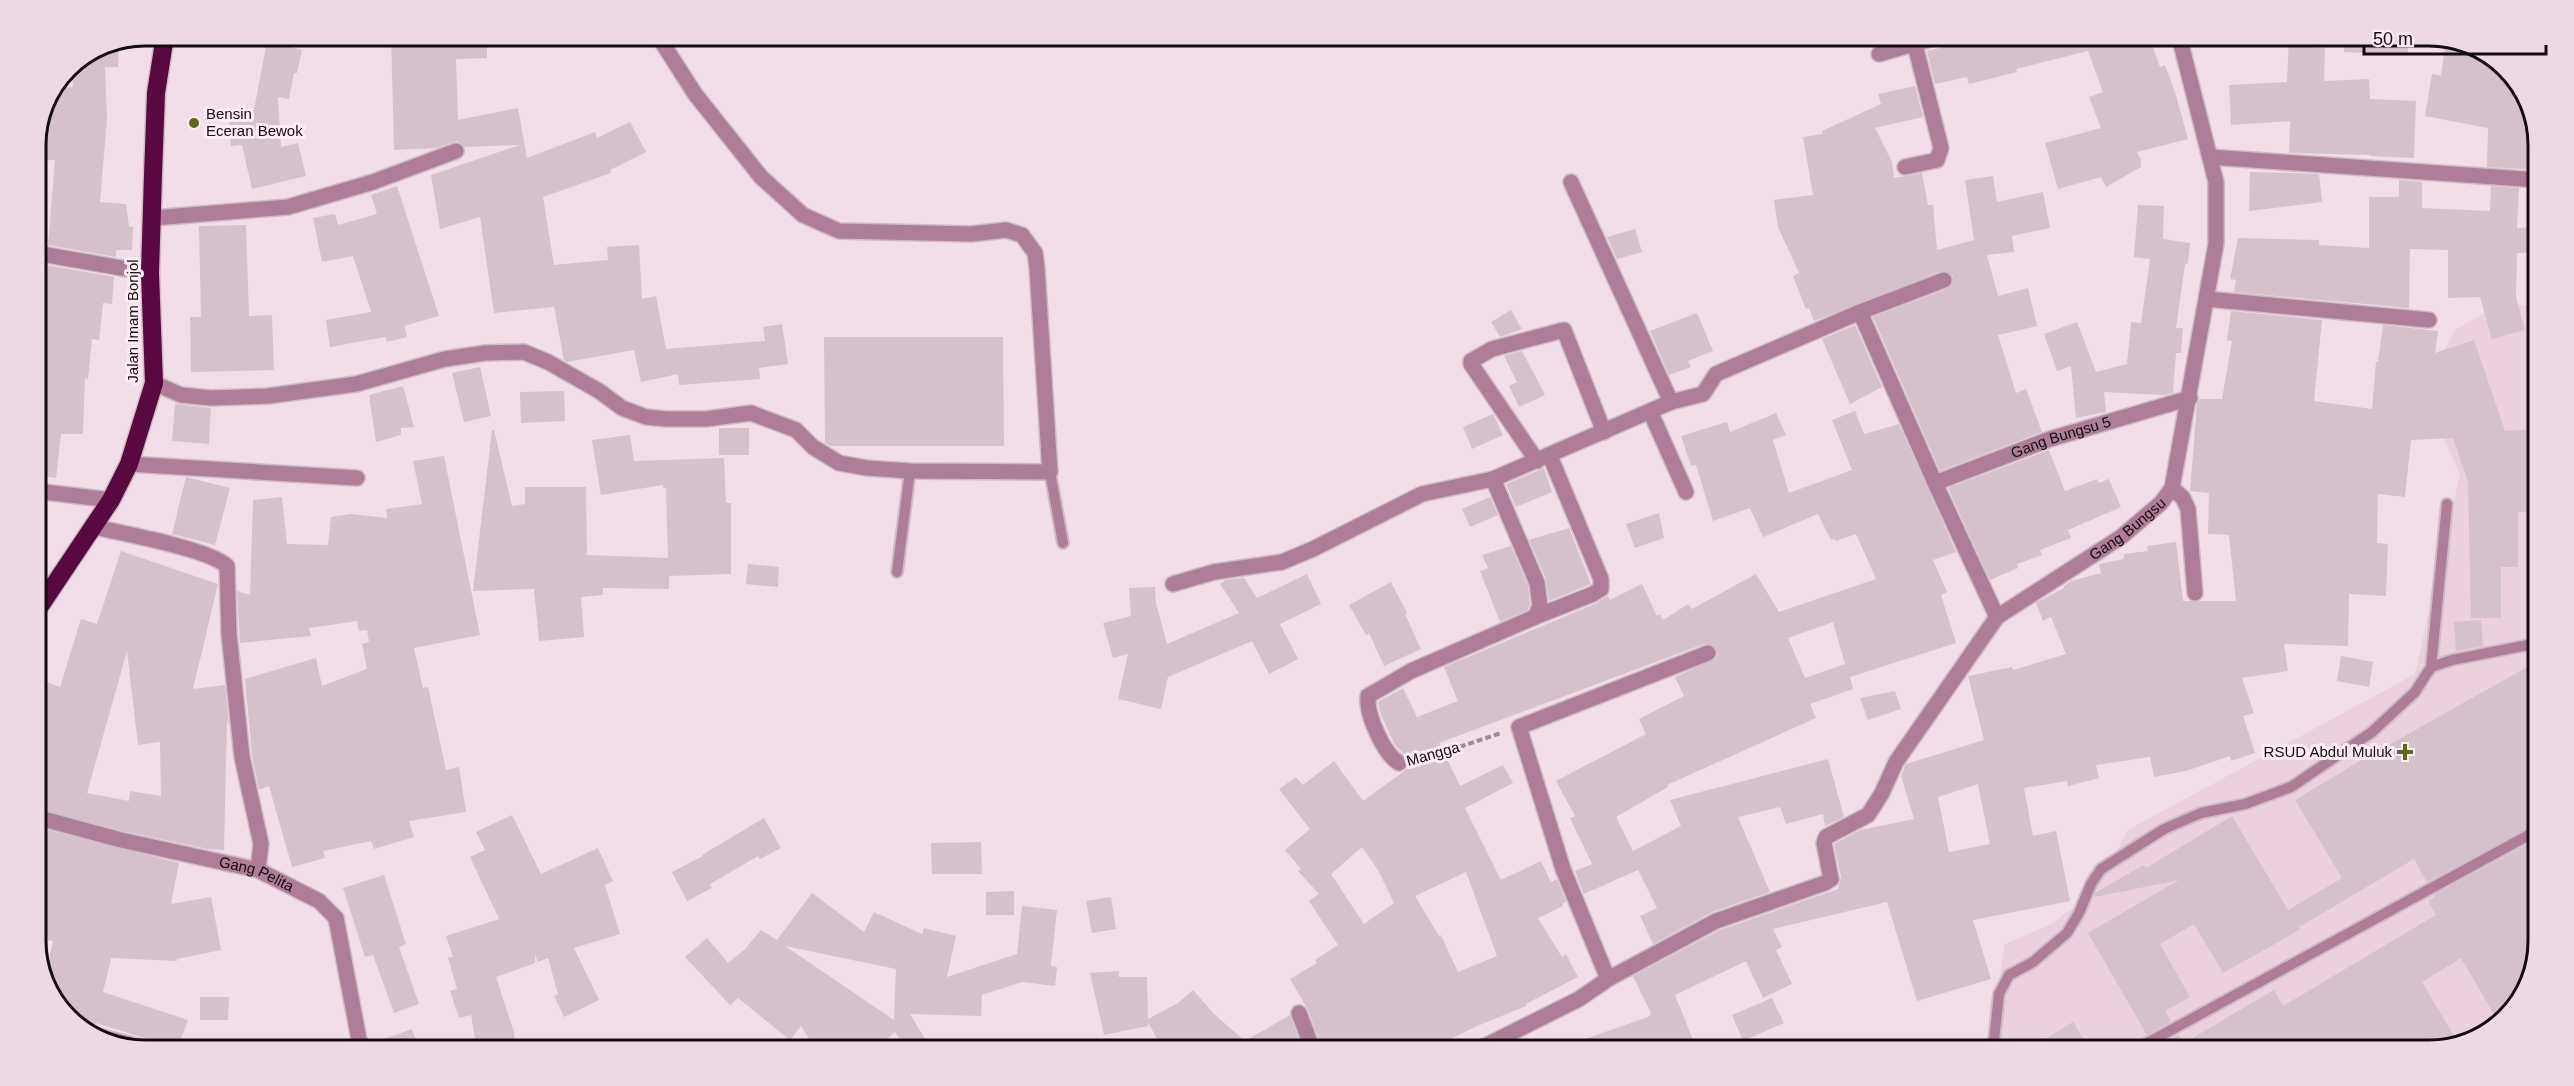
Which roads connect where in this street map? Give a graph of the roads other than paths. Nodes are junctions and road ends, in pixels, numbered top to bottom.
1 (163, 46) edge
2 (664, 46) edge
3 (1911, 46) edge
4 (1915, 46) edge
5 (2181, 46) edge
6 (1879, 54) dead end
7 (456, 151) dead end
8 (2210, 157) junction
9 (1905, 168) dead end
10 (2527, 179) edge
11 (1571, 182) dead end
12 (153, 218) junction
13 (47, 255) edge
14 (150, 273) junction
15 (1944, 280) dead end
16 (2207, 299) junction
17 (1860, 312) junction
18 (2429, 320) dead end
19 (154, 383) junction
20 (2190, 398) junction
21 (1671, 402) junction
22 (1650, 411) junction
23 (1604, 432) junction
24 (1543, 459) junction
25 (129, 464) junction
26 (910, 471) junction
27 (1050, 472) junction
28 (357, 478) dead end
29 (1493, 479) junction
30 (1935, 483) junction
31 (2172, 488) junction
32 (47, 492) edge
33 (1686, 492) dead end
34 (111, 500) junction
35 (2447, 504) dead end
36 (94, 527) junction
37 (1063, 543) dead end
38 (897, 572) dead end
39 (1173, 584) dead end
40 (2195, 593) dead end
41 (47, 596) edge
42 (1535, 617) junction
43 (1997, 617) junction
44 (2528, 645) edge
45 (1708, 654) dead end
46 (2431, 667) junction
47 (1399, 763) road end
48 (47, 820) edge
49 (2528, 836) edge
50 (258, 870) junction
51 (1608, 979) junction
52 (1299, 1013) dead end
53 (359, 1040) edge
54 (1308, 1040) edge
55 (1497, 1040) edge
56 (1994, 1040) edge
57 (2153, 1040) edge

1 - 12 highway, Jalan Imam Bonjol
2 - 27 street
3 - 6 street
4 - 9 street
5 - 8 street, Gang Bungsu
7 - 12 street
8 - 10 street
8 - 16 street, Gang Bungsu
11 - 21 street
12 - 14 highway, Jalan Imam Bonjol
13 - 14 street
14 - 19 highway, Jalan Imam Bonjol
15 - 17 street
16 - 18 street
16 - 20 street, Gang Bungsu
17 - 21 street
17 - 30 street
19 - 25 highway, Jalan Imam Bonjol
19 - 26 street
20 - 30 street, Gang Bungsu 5
20 - 31 street, Gang Bungsu
21 - 22 street
22 - 23 street
22 - 33 street
23 - 24 street
23 - 24 street
24 - 29 street
24 - 42 street
25 - 28 street
25 - 34 highway, Jalan Imam Bonjol
26 - 27 street
26 - 38 lane
27 - 37 lane
29 - 39 street
29 - 42 street
30 - 43 street
31 - 40 street
31 - 43 street, Gang Bungsu
32 - 34 street
34 - 36 highway, Jalan Imam Bonjol
35 - 46 lane
36 - 41 highway, Jalan Imam Bonjol
36 - 50 street
42 - 47 street, Mangga
43 - 51 street, Gang Bungsu
44 - 46 lane
45 - 51 street
46 - 56 lane
48 - 50 street, Gang Pelita
49 - 57 lane
50 - 53 street, Gang Pelita
51 - 55 street
52 - 54 street

